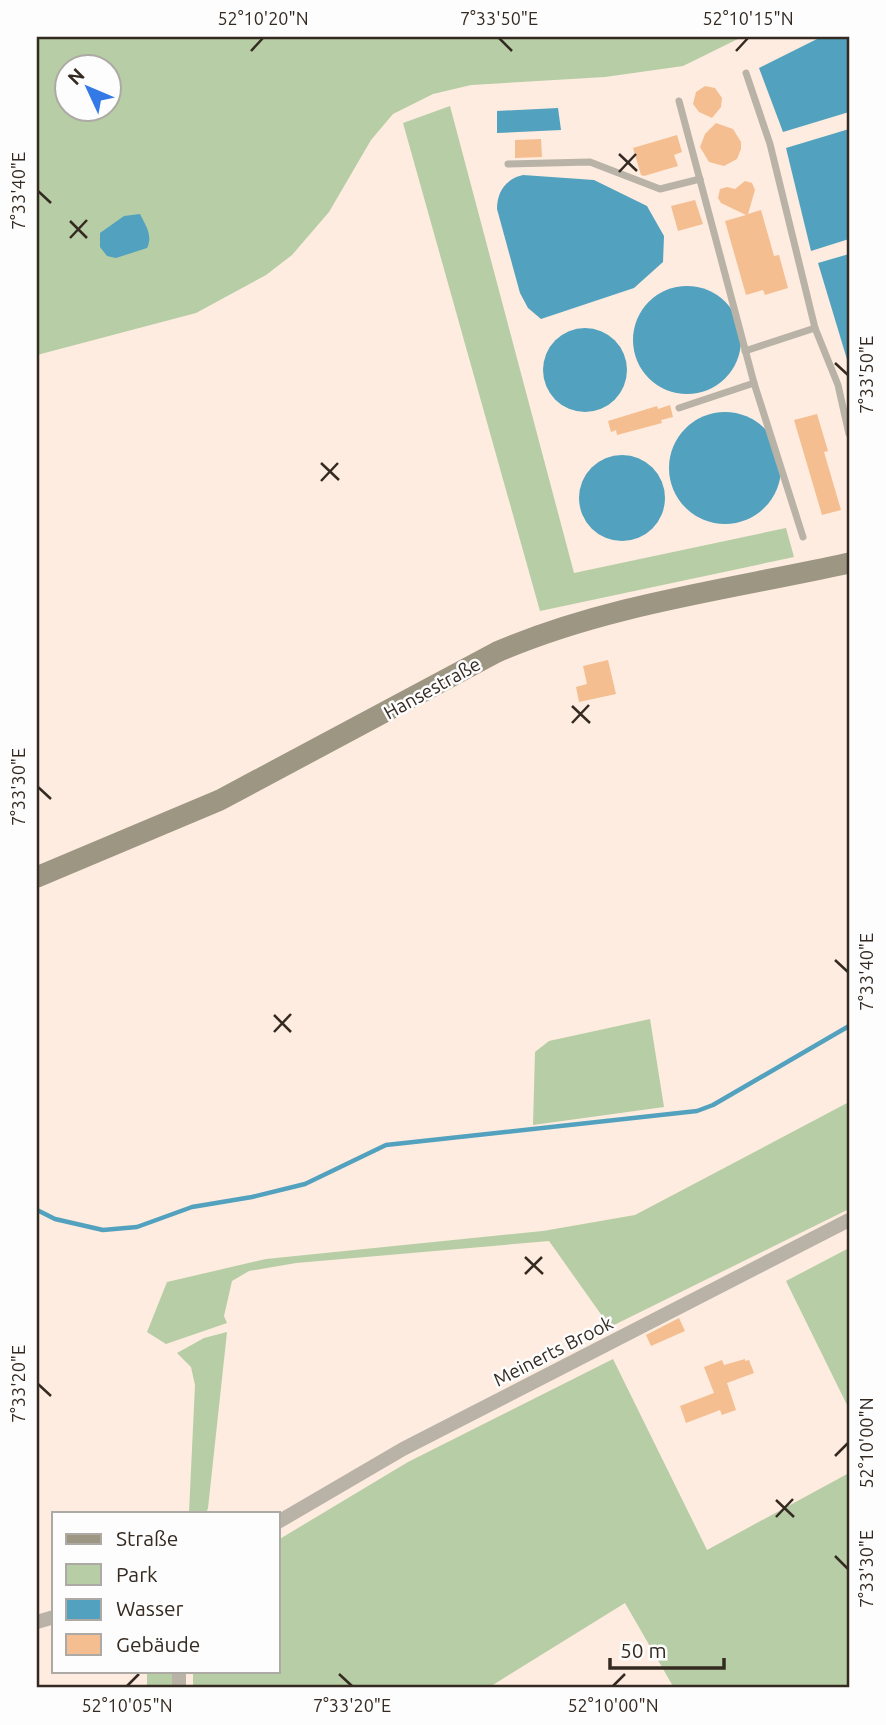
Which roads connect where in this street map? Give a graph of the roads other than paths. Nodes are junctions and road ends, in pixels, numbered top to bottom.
1 (747, 73) dead end
2 (679, 101) dead end
3 (508, 164) dead end
4 (700, 179) junction
5 (815, 328) junction
6 (745, 351) junction
7 (754, 383) junction
8 (680, 408) dead end
9 (849, 434) edge
10 (803, 537) dead end
11 (849, 562) edge
12 (37, 877) edge
13 (849, 1220) edge
14 (280, 1521) edge

1 - 5 lane
2 - 4 lane
3 - 4 lane
4 - 6 lane
5 - 6 lane
5 - 9 lane
6 - 7 lane
7 - 8 lane
7 - 10 lane
11 - 12 street, Hansestraße
13 - 14 street, Meinerts Brook

